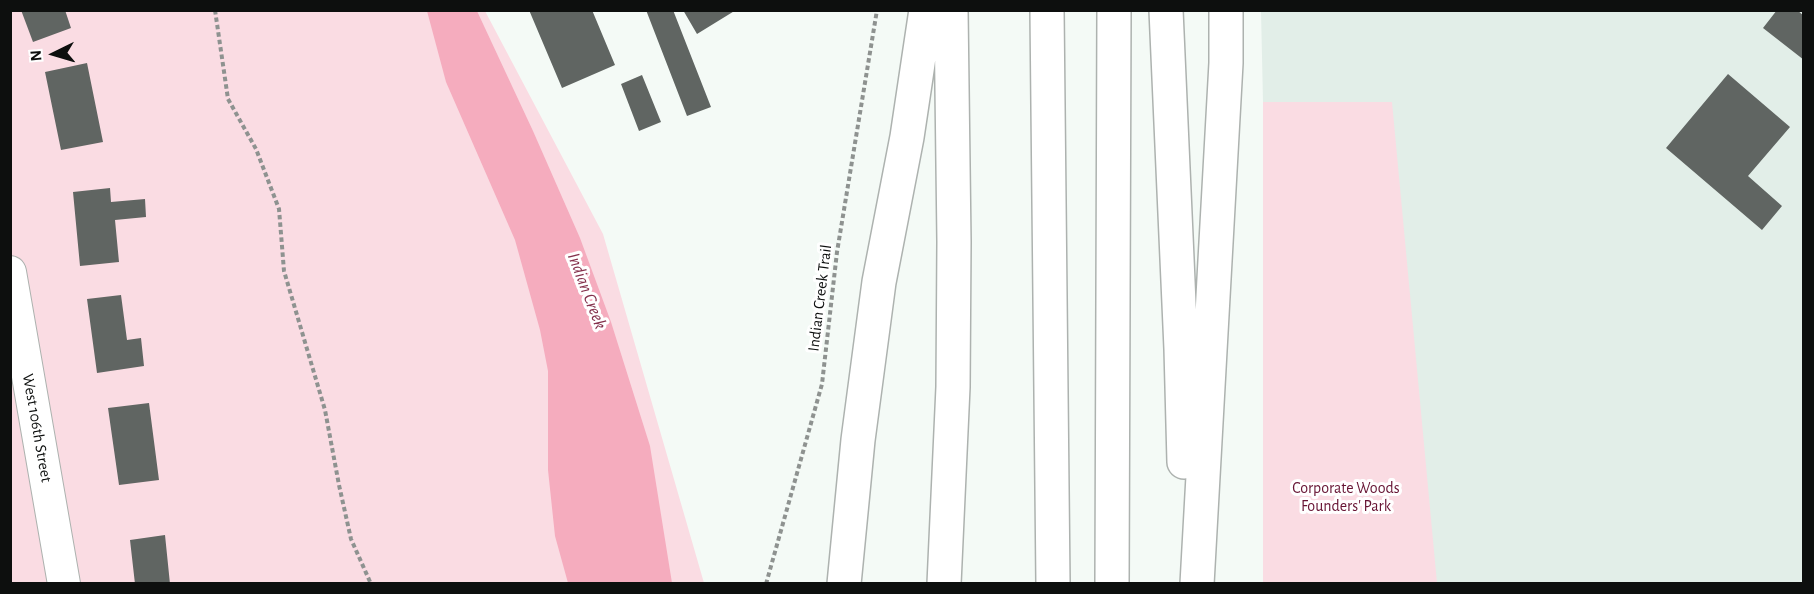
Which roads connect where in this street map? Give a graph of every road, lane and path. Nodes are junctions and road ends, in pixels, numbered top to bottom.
1 (214, 10) edge
2 (877, 10) edge
3 (926, 10) edge
4 (951, 10) edge
5 (1047, 10) edge
6 (1114, 10) edge
7 (1166, 10) edge
8 (1226, 10) edge
9 (10, 272) edge
10 (64, 584) edge
11 (370, 584) edge
12 (766, 584) edge
13 (844, 584) edge
14 (944, 584) edge
15 (1053, 584) edge
16 (1112, 584) edge
17 (1187, 584) edge
18 (1197, 584) edge

1 - 11 path
2 - 12 path, Indian Creek Trail
3 - 13 highway
4 - 14 highway
5 - 15 highway
6 - 16 highway
7 - 17 highway
8 - 18 highway
9 - 10 street, West 106th Street

